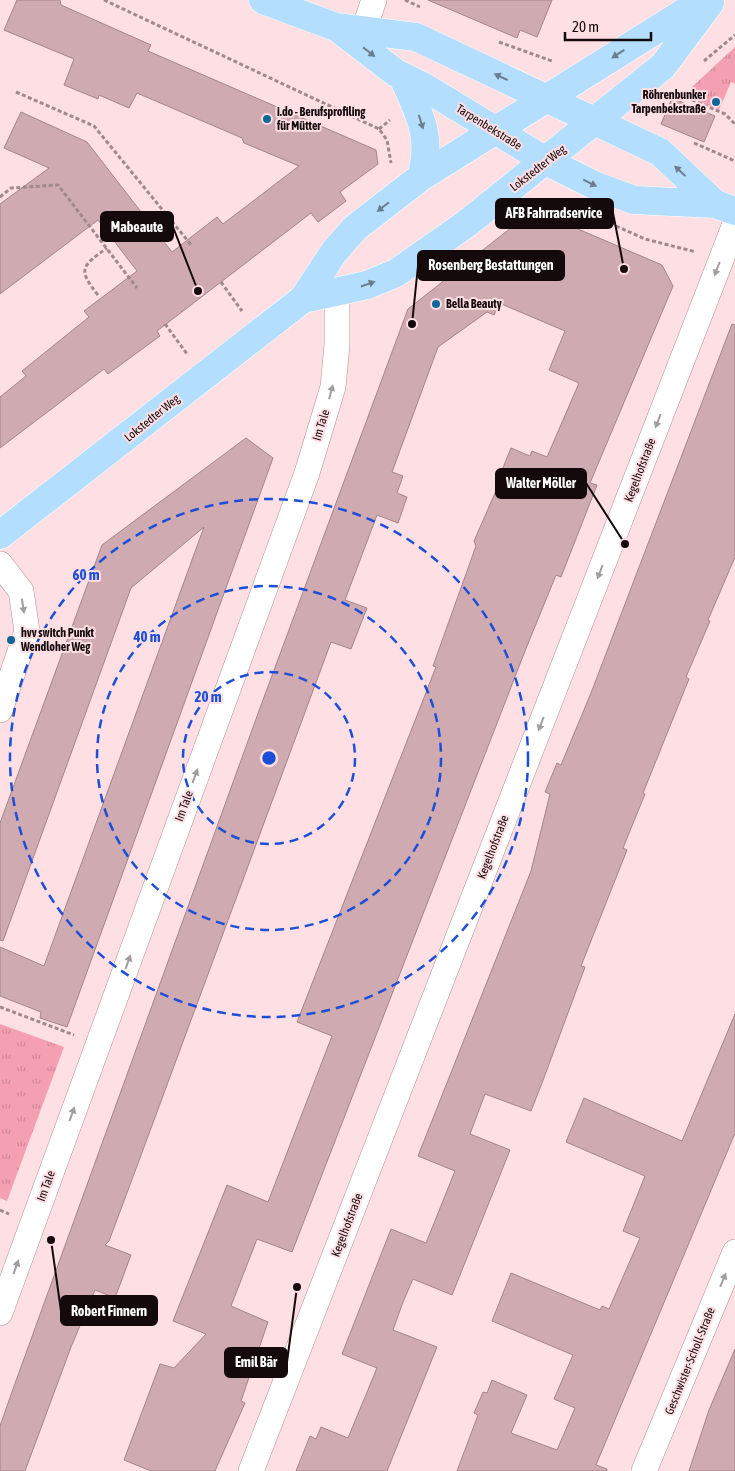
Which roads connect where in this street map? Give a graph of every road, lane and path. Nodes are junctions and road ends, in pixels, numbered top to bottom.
1 (104, 0) edge
2 (263, 0) edge
3 (374, 0) edge
4 (704, 0) edge
5 (712, 0) edge
6 (336, 26) junction
7 (364, 29) junction
8 (492, 39) dead end
9 (552, 61) dead end
10 (403, 76) junction
11 (670, 90) dead end
12 (16, 92) dead end
13 (545, 98) junction
14 (388, 122) dead end
15 (596, 122) junction
16 (735, 124) edge
17 (379, 129) junction
18 (493, 130) junction
19 (546, 161) junction
20 (389, 162) dead end
21 (421, 177) junction
22 (0, 197) edge
23 (536, 204) dead end
24 (570, 206) dead end
25 (725, 208) edge
26 (611, 224) dead end
27 (735, 224) edge
28 (192, 246) dead end
29 (107, 248) junction
30 (700, 254) dead end
31 (221, 282) dead end
32 (137, 288) dead end
33 (337, 292) junction
34 (98, 295) dead end
35 (303, 299) junction
36 (165, 324) dead end
37 (259, 333) junction
38 (204, 376) junction
39 (0, 535) edge
40 (0, 564) edge
41 (0, 710) edge
42 (0, 1008) edge
43 (98, 1043) junction
44 (735, 1252) edge
45 (0, 1313) edge
46 (251, 1471) edge
47 (644, 1471) edge

1 - 17 path
2 - 6 main road, Tarpenbekstraße
3 - 7 street
4 -> 13 main road, Lokstedter Weg
5 - 15 main road, Lokstedter Weg
6 - 7 main road, Tarpenbekstraße
6 -> 10 main road, Tarpenbekstraße
13 -> 7 main road, Tarpenbekstraße
8 - 9 path
10 - 18 main road, Tarpenbekstraße
10 -> 21 main road
11 - 16 path
12 - 28 path
13 - 15 main road, Tarpenbekstraße
13 - 18 main road, Lokstedter Weg
14 - 17 path
15 - 19 main road, Lokstedter Weg
25 -> 15 main road, Tarpenbekstraße
17 - 20 path
18 - 19 main road, Tarpenbekstraße
18 - 21 main road, Lokstedter Weg
19 -> 25 main road, Tarpenbekstraße
33 -> 19 main road, Lokstedter Weg
21 -> 35 main road, Lokstedter Weg
22 - 29 path
23 - 24 path
26 - 30 path
27 -> 46 street, Kegelhofstraße
29 - 32 path
29 - 34 path
31 - 37 path
33 - 35 main road, Lokstedter Weg
43 -> 33 street, Im Tale
35 - 37 main road, Lokstedter Weg
36 - 38 path
37 - 38 main road, Lokstedter Weg
38 - 39 main road, Lokstedter Weg
40 -> 41 street
42 - 43 path
45 -> 43 street, Im Tale
47 -> 44 street, Geschwister-Scholl-Straße

